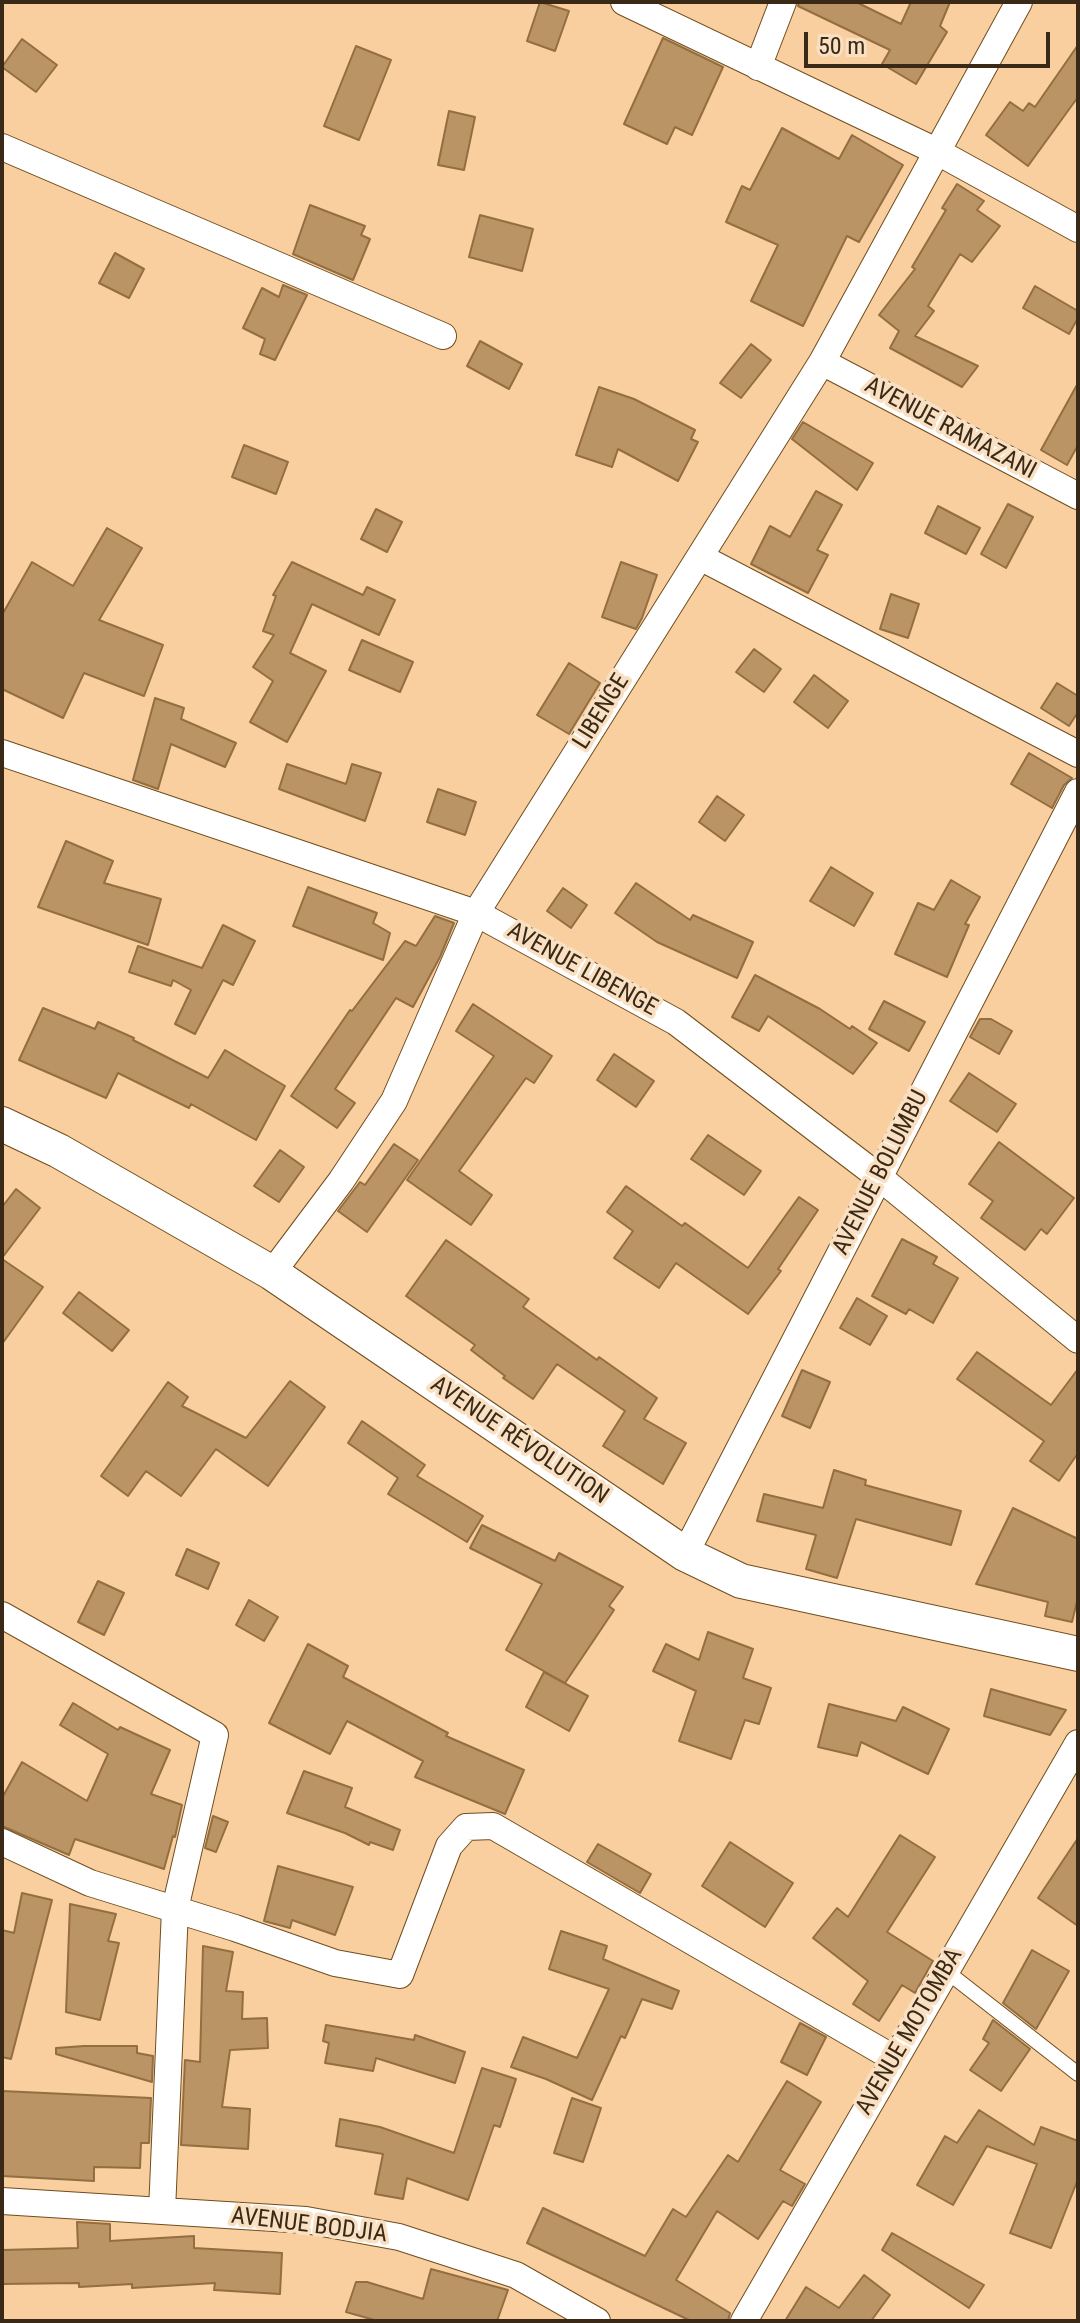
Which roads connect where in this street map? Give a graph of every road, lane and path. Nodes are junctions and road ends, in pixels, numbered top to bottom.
1 (624, 2) edge
2 (783, 2) edge
3 (1019, 2) edge
4 (758, 67) junction
5 (2, 147) edge
6 (936, 151) junction
7 (1078, 229) edge
8 (443, 336) dead end
9 (822, 362) junction
10 (1078, 496) edge
11 (700, 557) junction
12 (2, 753) edge
13 (1078, 754) edge
14 (1078, 792) edge
15 (476, 913) junction
16 (2, 1124) edge
17 (879, 1177) junction
18 (272, 1273) junction
19 (1078, 1340) edge
20 (685, 1554) junction
21 (2, 1615) edge
22 (1078, 1654) edge
23 (1078, 1743) edge
24 (2, 1842) edge
25 (175, 1909) junction
26 (946, 1971) junction
27 (895, 2059) junction
28 (1078, 2074) edge
29 (2, 2201) edge
30 (162, 2211) junction
31 (597, 2321) edge
32 (744, 2321) edge

1 - 4 street
2 - 4 street
3 - 6 street, LIBENGE
4 - 6 street
5 - 8 street
6 - 7 street
6 - 9 street, LIBENGE
9 - 10 street, AVENUE RAMAZANI
9 - 11 street, LIBENGE
11 - 13 street
11 - 15 street, LIBENGE
12 - 15 street, AVENUE LIBENGE
14 - 17 street, AVENUE BOLUMBU
15 - 17 street, AVENUE LIBENGE
15 - 18 street, LIBENGE
16 - 18 street, AVENUE RÉVOLUTION
17 - 19 street, AVENUE LIBENGE
17 - 20 street, AVENUE BOLUMBU
18 - 20 street, AVENUE RÉVOLUTION
20 - 22 street, AVENUE RÉVOLUTION
21 - 25 street
23 - 26 street, AVENUE MOTOMBA
24 - 25 street
25 - 27 street
25 - 30 street
26 - 27 street, AVENUE MOTOMBA
26 - 28 lane
27 - 32 street, AVENUE MOTOMBA
29 - 30 street, AVENUE BODJIA
30 - 31 street, AVENUE BODJIA

